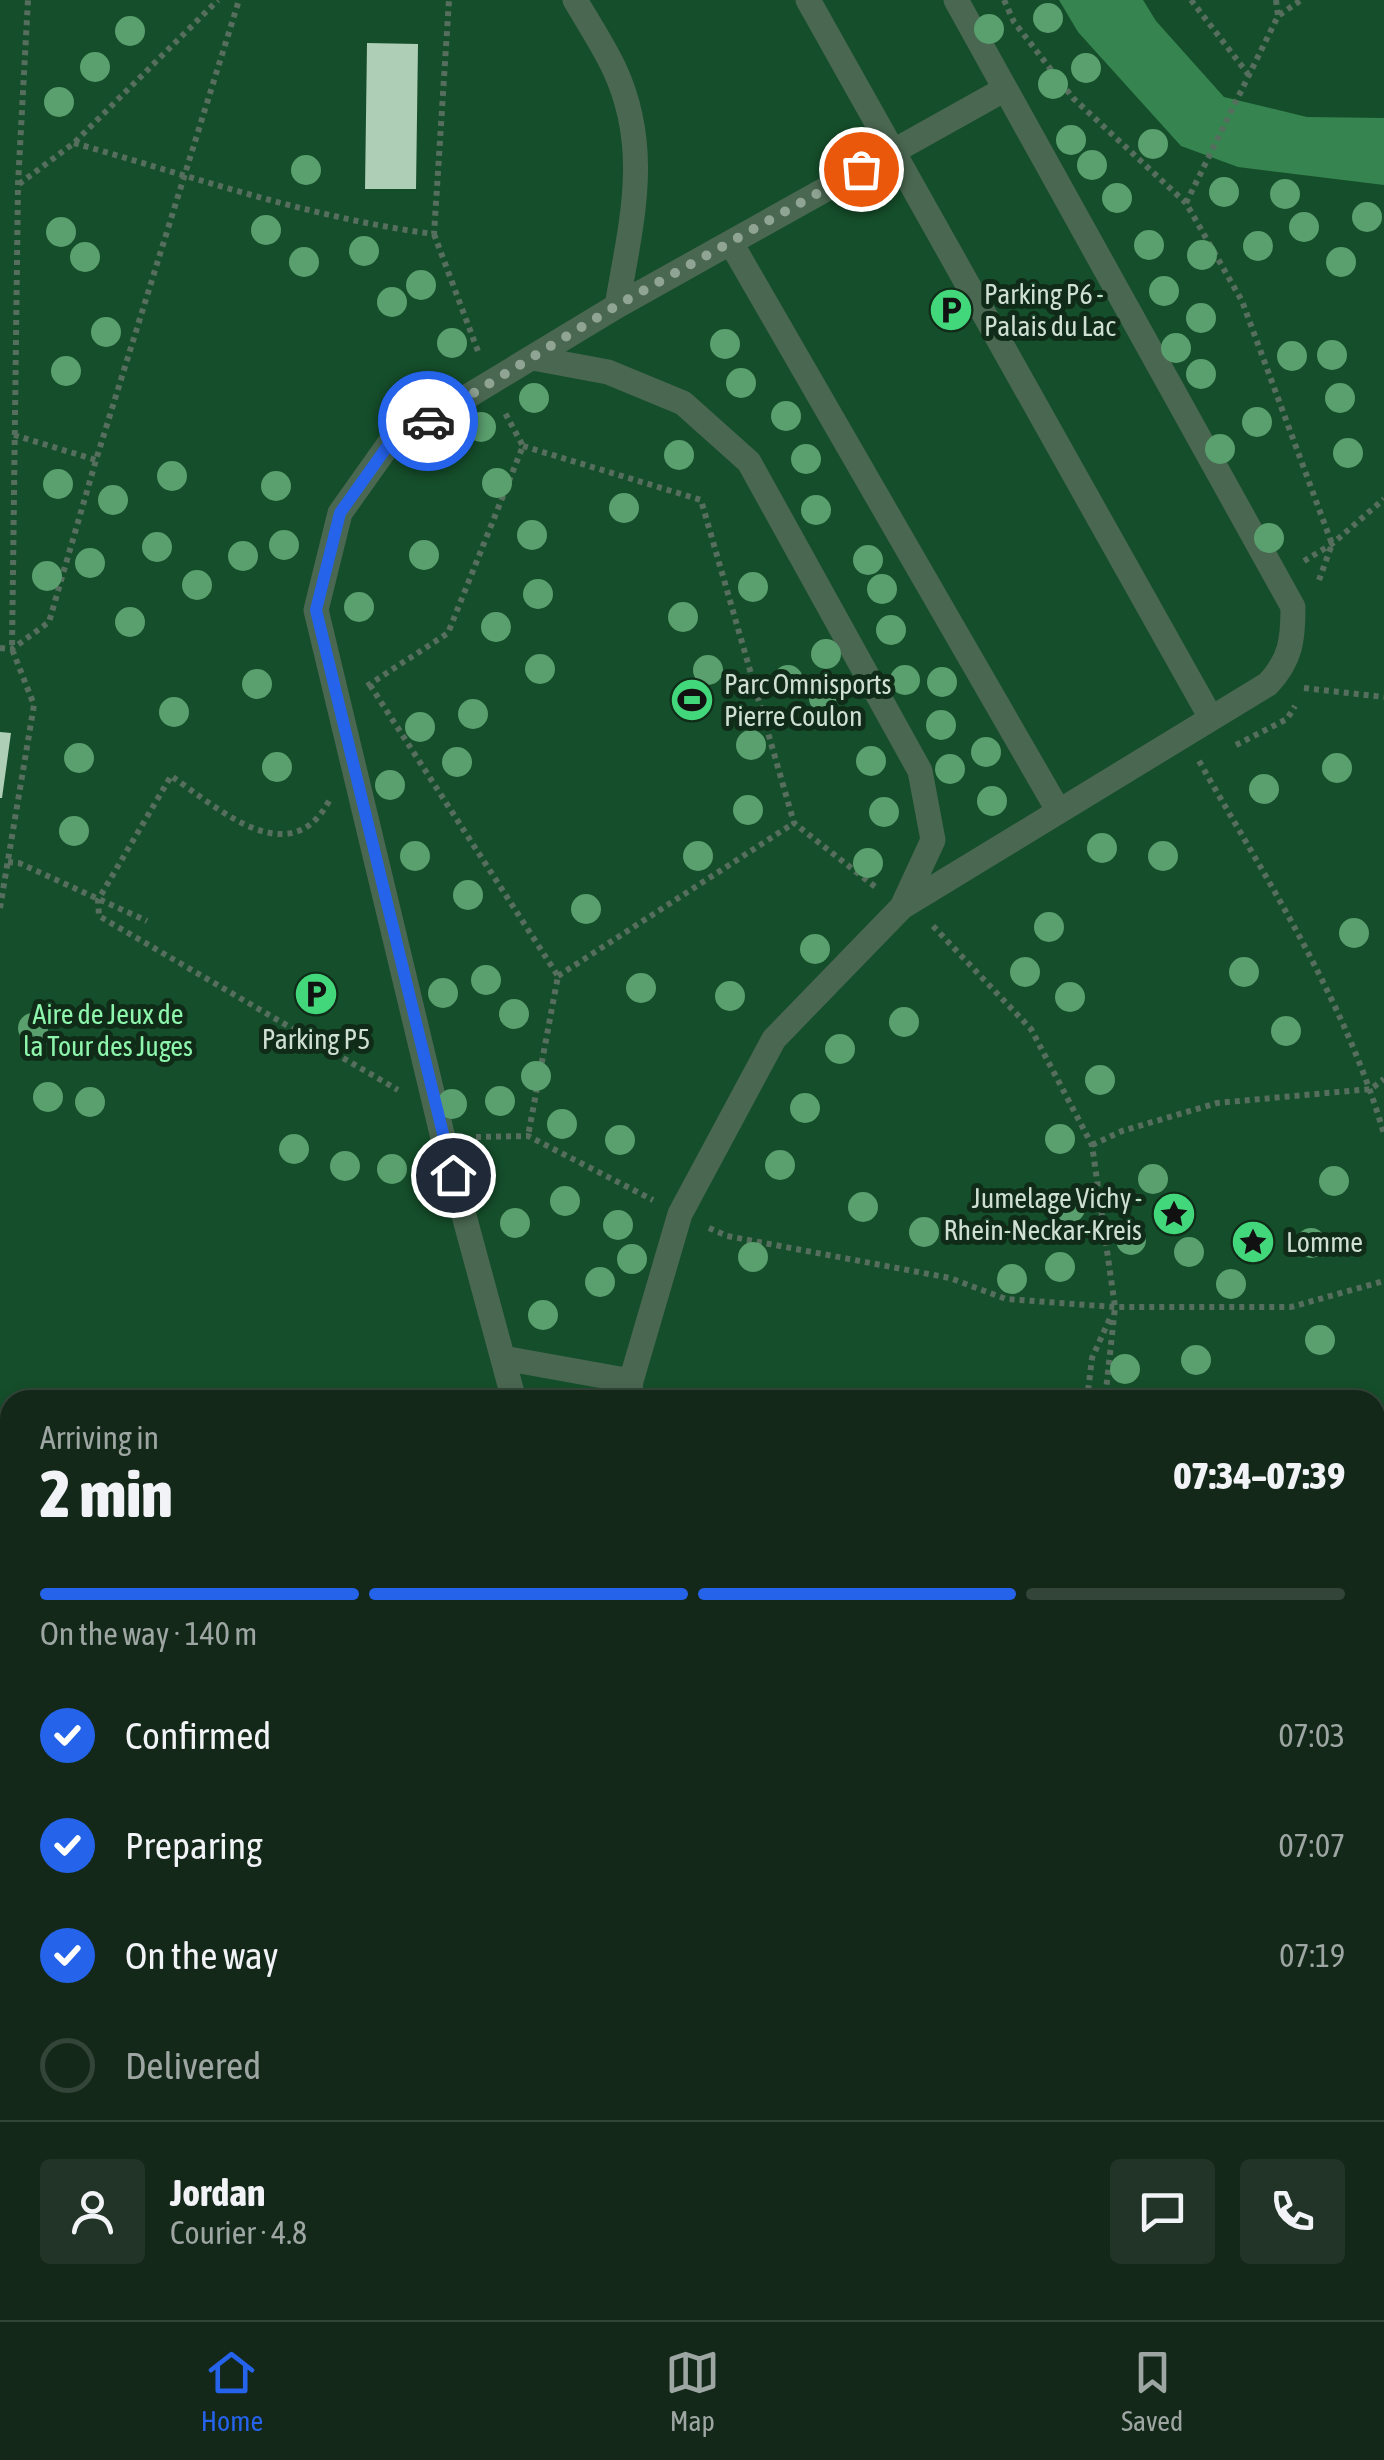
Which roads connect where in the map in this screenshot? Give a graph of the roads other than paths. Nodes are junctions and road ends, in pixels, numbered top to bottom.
1 (575, 0) edge
2 (808, 0) edge
3 (956, 0) edge
4 (1004, 90) junction
5 (894, 151) junction
6 (731, 243) junction
7 (616, 306) junction
8 (533, 358) junction
9 (1211, 718) junction
10 (1058, 810) junction
11 (902, 908) junction
12 (504, 1358) junction
13 (512, 1390) edge
14 (630, 1390) edge

1 - 7 street
2 - 5 street
3 - 4 street
4 - 5 street
4 - 9 street
5 - 6 street
5 - 9 street
6 - 7 street
6 - 10 street
7 - 8 street
8 - 11 street
8 - 12 street
9 - 10 street
10 - 11 street
11 - 14 street
12 - 13 street
12 - 14 street

